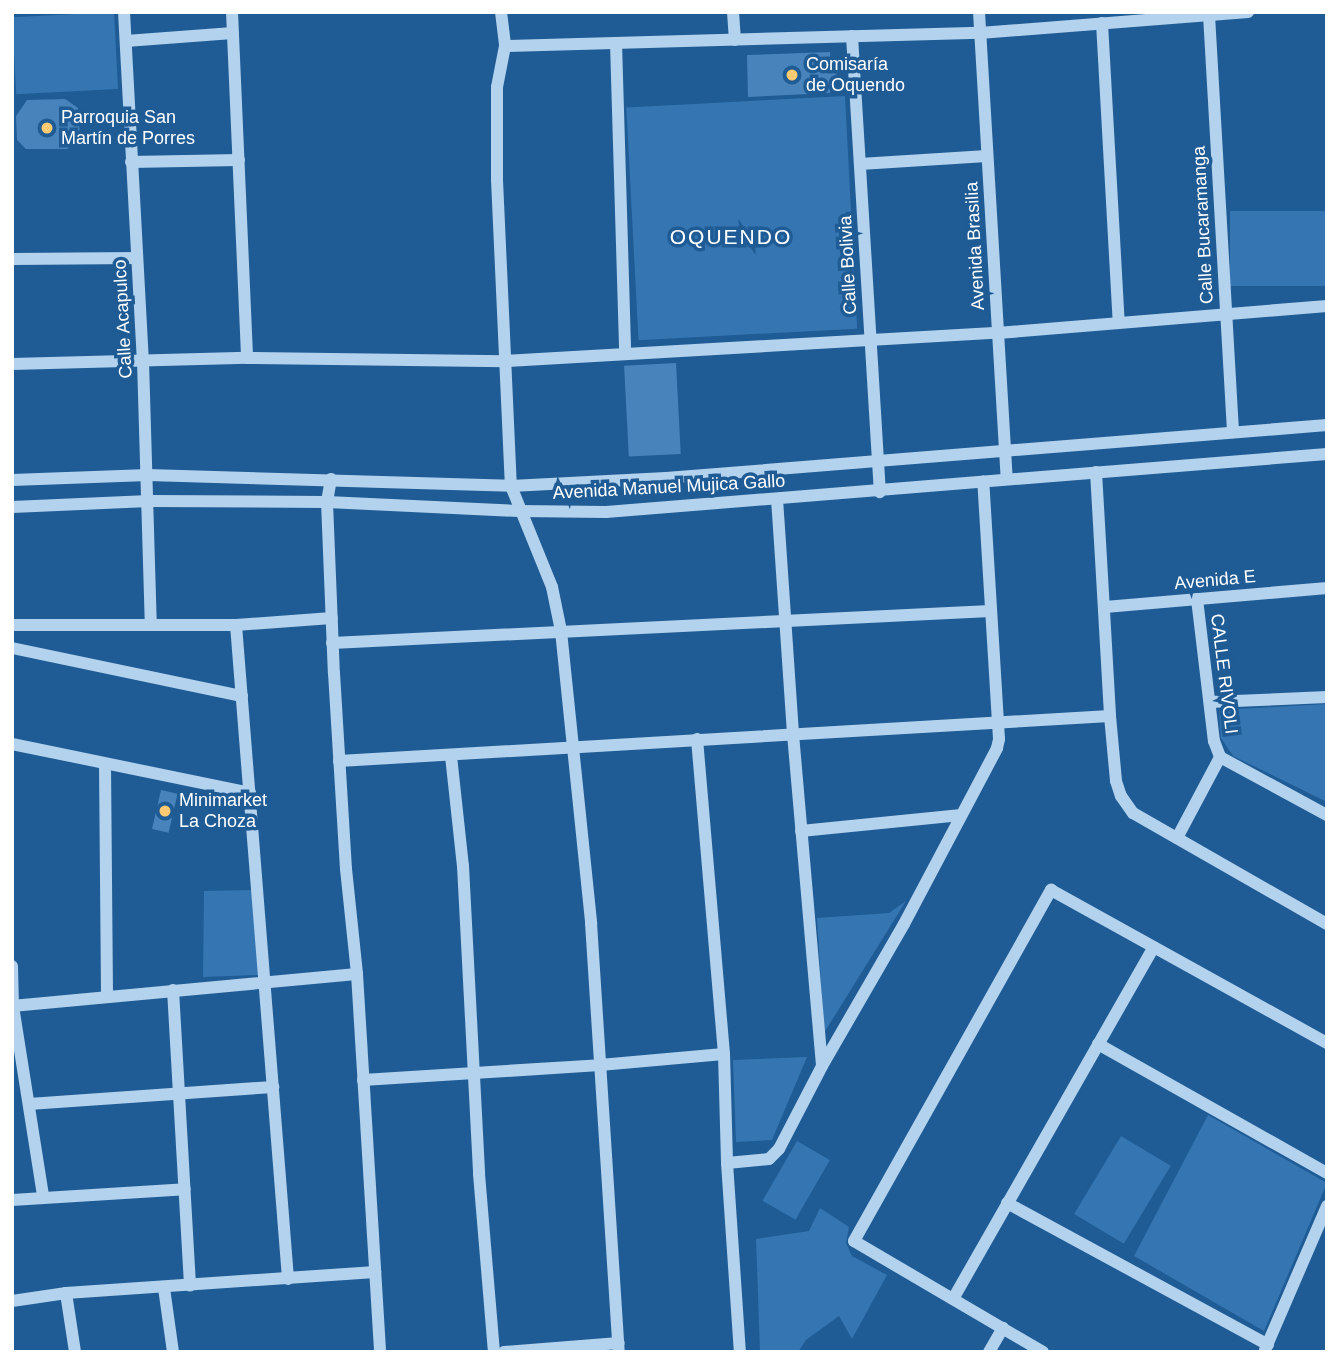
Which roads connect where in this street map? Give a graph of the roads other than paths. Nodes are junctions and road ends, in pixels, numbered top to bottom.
1 (124, 12) edge
2 (232, 12) edge
3 (501, 12) edge
4 (733, 12) edge
5 (979, 12) edge
6 (1248, 12) edge
7 (1242, 13) edge
8 (1209, 15) junction
9 (1102, 23) junction
10 (233, 33) junction
11 (980, 33) junction
12 (852, 36) junction
13 (735, 40) junction
14 (126, 41) junction
15 (616, 43) junction
16 (505, 46) junction
17 (987, 156) junction
18 (239, 160) junction
19 (131, 162) junction
20 (860, 164) junction
21 (137, 258) junction
22 (12, 259) edge
23 (1327, 306) edge
24 (1226, 314) junction
25 (1119, 323) junction
26 (998, 333) junction
27 (870, 341) junction
28 (625, 354) junction
29 (247, 358) junction
30 (143, 361) junction
31 (506, 361) junction
32 (12, 364) edge
33 (1327, 425) edge
34 (1233, 432) junction
35 (1006, 451) junction
36 (1327, 454) edge
37 (878, 462) junction
38 (1096, 472) junction
39 (148, 475) junction
40 (1007, 478) junction
41 (331, 479) junction
42 (12, 480) edge
43 (983, 481) junction
44 (511, 486) junction
45 (880, 492) junction
46 (777, 499) junction
47 (149, 501) junction
48 (327, 502) junction
49 (12, 507) edge
50 (519, 511) junction
51 (1327, 588) edge
52 (1197, 599) junction
53 (1105, 607) junction
54 (990, 611) junction
55 (331, 618) junction
56 (786, 622) junction
57 (12, 625) edge
58 (151, 625) junction
59 (236, 625) junction
60 (561, 631) junction
61 (332, 643) junction
62 (12, 648) edge
63 (242, 696) junction
64 (1327, 696) edge
65 (1210, 702) junction
66 (1110, 716) junction
67 (998, 724) junction
68 (793, 734) junction
69 (698, 739) junction
70 (12, 744) edge
71 (570, 748) junction
72 (451, 756) junction
73 (1220, 757) junction
74 (339, 761) junction
75 (105, 764) junction
76 (250, 793) junction
77 (961, 815) junction
78 (1327, 815) edge
79 (801, 831) junction
80 (1177, 838) junction
81 (1327, 924) edge
82 (1154, 947) junction
83 (12, 965) edge
84 (357, 974) junction
85 (265, 982) junction
86 (173, 990) junction
87 (107, 996) junction
88 (13, 1006) edge
89 (1327, 1043) edge
90 (1098, 1044) junction
91 (724, 1054) junction
92 (600, 1065) junction
93 (822, 1066) junction
94 (474, 1072) junction
95 (363, 1080) junction
96 (274, 1087) junction
97 (180, 1094) junction
98 (29, 1104) junction
99 (727, 1163) junction
100 (1327, 1173) edge
101 (186, 1189) junction
102 (43, 1196) junction
103 (12, 1200) edge
104 (1007, 1203) junction
105 (1327, 1206) edge
106 (375, 1272) junction
107 (288, 1279) junction
108 (190, 1286) junction
109 (164, 1289) junction
110 (66, 1293) junction
111 (953, 1299) junction
112 (12, 1301) edge
113 (1003, 1328) junction
114 (619, 1347) edge
115 (1266, 1348) edge
116 (75, 1352) edge
117 (173, 1352) edge
118 (380, 1352) edge
119 (494, 1352) edge
120 (504, 1352) edge
121 (740, 1352) edge
122 (989, 1352) edge
123 (1044, 1352) edge

1 - 14 street, Calle Acapulco
2 - 10 street
3 - 16 street
4 - 13 street
5 - 11 street, Avenida Brasilia
6 - 7 street
7 - 8 street
8 - 9 street
8 - 24 street, Calle Bucaramanga
9 - 11 street
9 - 25 street
10 - 14 street
10 - 18 street
11 - 12 street
11 - 17 street, Avenida Brasilia
12 - 13 street
12 - 20 street, Calle Bolivia
13 - 15 street
14 - 19 street, Calle Acapulco
15 - 16 street
15 - 28 street
16 - 31 street
17 - 20 street
17 - 26 street, Avenida Brasilia
18 - 19 street
18 - 29 street
19 - 21 street, Calle Acapulco
20 - 27 street, Calle Bolivia
21 - 22 street
21 - 30 street, Calle Acapulco
23 - 24 street
24 - 25 street
24 - 34 street, Calle Bucaramanga
25 - 26 street
26 - 27 street
26 - 35 street, Avenida Brasilia
27 - 28 street
27 - 37 street, Calle Bolivia
28 - 31 street
29 - 30 street
29 - 31 street
30 - 32 street
30 - 39 street, Calle Acapulco
31 - 44 street
33 - 34 street, Avenida Manuel Mujica Gallo
34 - 35 street, Avenida Manuel Mujica Gallo
35 - 37 street, Avenida Manuel Mujica Gallo
35 - 40 street, Avenida Brasilia
36 - 38 street, Avenida Manuel Mujica Gallo
37 - 44 street, Avenida Manuel Mujica Gallo
37 - 45 street, Calle Bolivia
38 - 40 street, Avenida Manuel Mujica Gallo
38 - 53 street
39 - 41 street, Avenida Manuel Mujica Gallo
39 - 42 street, Avenida Manuel Mujica Gallo
39 - 47 street, Calle Acapulco
40 - 43 street, Avenida Manuel Mujica Gallo
41 - 44 street, Avenida Manuel Mujica Gallo
41 - 48 street
43 - 45 street, Avenida Manuel Mujica Gallo
43 - 54 street
44 - 50 street
45 - 46 street, Avenida Manuel Mujica Gallo
46 - 50 street, Avenida Manuel Mujica Gallo
46 - 56 street
47 - 48 street, Avenida Manuel Mujica Gallo
47 - 49 street, Avenida Manuel Mujica Gallo
47 - 58 street, Calle Acapulco
48 - 50 street, Avenida Manuel Mujica Gallo
48 - 55 street
50 - 60 street
51 - 52 street, Avenida E
52 - 53 street, Avenida E
52 - 65 street, CALLE RIVOLI
53 - 66 street
54 - 56 street
54 - 67 street
55 - 59 street
55 - 61 street
56 - 60 street
56 - 68 street
57 - 58 street
58 - 59 street
59 - 63 street
60 - 61 street
60 - 71 street
61 - 74 street
62 - 63 street
63 - 76 street
64 - 65 street
65 - 73 street, CALLE RIVOLI
66 - 67 street
66 - 80 street
67 - 68 street
67 - 77 street
68 - 69 street
68 - 79 street
69 - 71 street
69 - 91 street
70 - 75 street
71 - 72 street
71 - 92 street
72 - 74 street
72 - 94 street
73 - 78 street, CALLE RIVOLI
73 - 80 street
74 - 84 street
75 - 76 street
75 - 87 street
76 - 85 street
77 - 79 street
77 - 93 street
79 - 93 street
80 - 81 street
82 - 89 street
82 - 90 street
82 - 111 street
83 - 88 street
84 - 85 street
84 - 95 street
85 - 86 street
85 - 96 street
86 - 87 street
86 - 97 street
87 - 88 street
88 - 98 street
90 - 100 street
90 - 104 street
91 - 92 street
91 - 99 street
92 - 94 street
92 - 114 street
93 - 99 street
94 - 95 street
94 - 119 street
95 - 106 street
96 - 97 street
96 - 107 street
97 - 98 street
97 - 101 street
98 - 102 street
99 - 121 street
101 - 102 street
101 - 108 street
102 - 103 street
104 - 111 street
104 - 115 street
105 - 115 street
106 - 107 street
106 - 118 street
107 - 108 street
108 - 109 street
109 - 110 street
109 - 117 street
110 - 112 street
110 - 116 street
111 - 113 street
113 - 122 street
113 - 123 street
114 - 120 street

